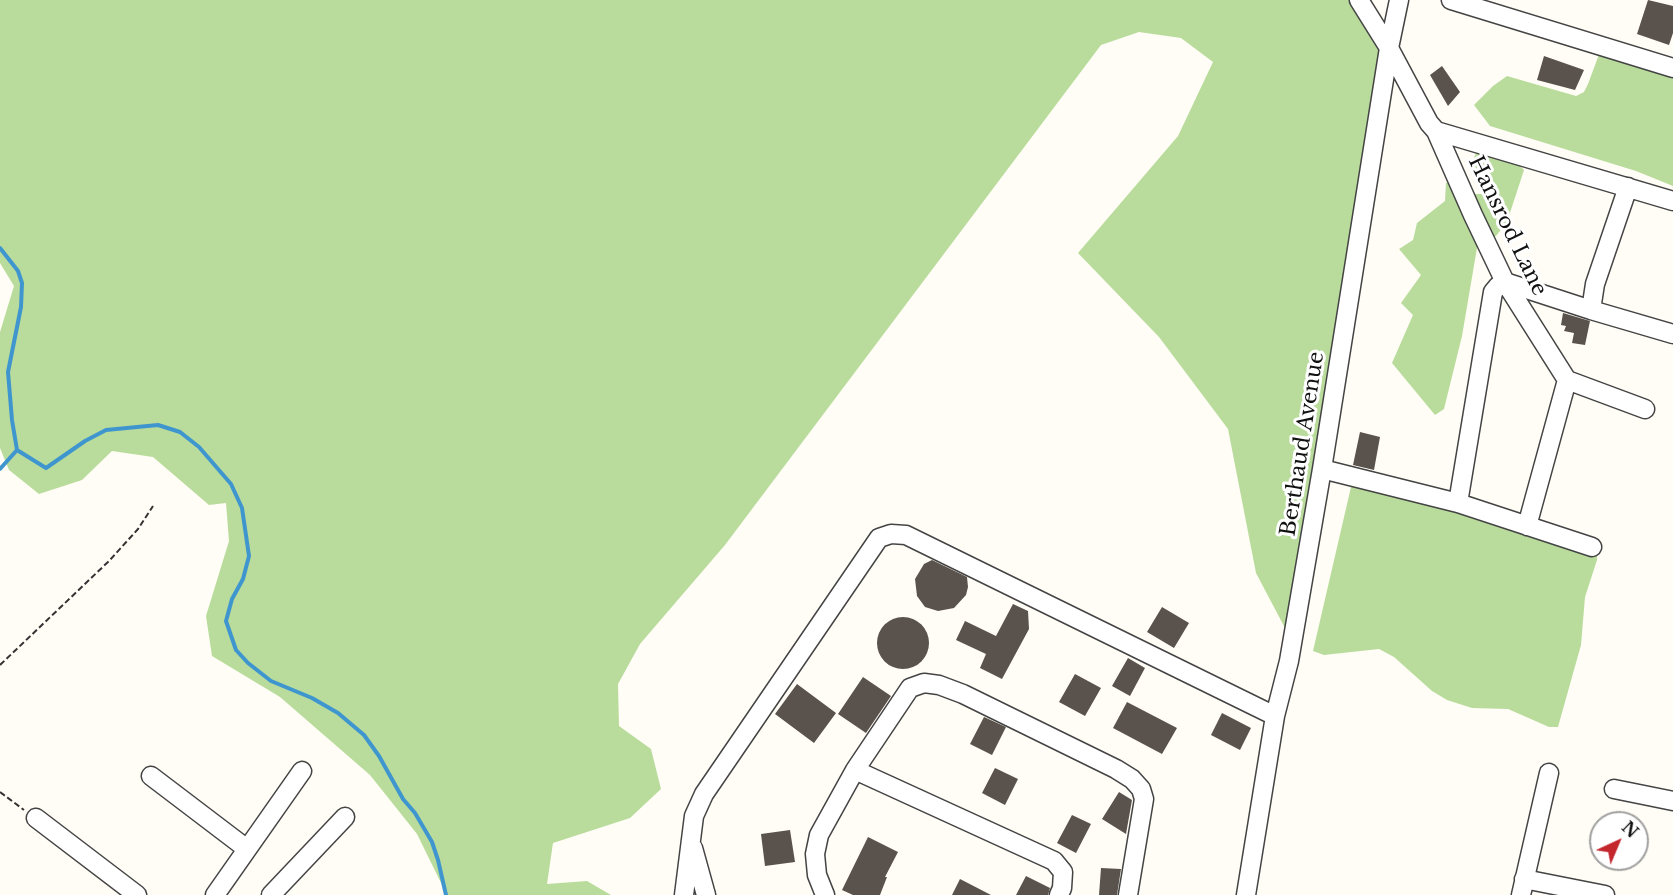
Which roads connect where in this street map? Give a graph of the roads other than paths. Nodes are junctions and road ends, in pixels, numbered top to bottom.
1 (1359, 0) edge
2 (1399, 0) edge
3 (1451, 0) edge
4 (1389, 48) junction
5 (1673, 68) edge
6 (1436, 131) junction
7 (1628, 187) junction
8 (1673, 201) edge
9 (1505, 282) junction
10 (1591, 310) junction
11 (1673, 334) edge
12 (1567, 380) junction
13 (1645, 409) dead end
14 (1322, 469) junction
15 (1458, 503) junction
16 (1527, 526) junction
17 (1592, 548) dead end
18 (1275, 716) junction
19 (855, 770) junction
20 (302, 771) dead end
21 (1549, 773) dead end
22 (151, 776) dead end
23 (1614, 789) dead end
24 (1673, 801) edge
25 (345, 817) dead end
26 (36, 818) road end
27 (692, 841) junction
28 (248, 849) junction
29 (1522, 887) edge
30 (137, 895) edge
31 (215, 895) edge
32 (272, 895) edge
33 (684, 895) edge
34 (706, 895) edge
35 (825, 895) edge
36 (1059, 895) edge
37 (1128, 895) edge
38 (1246, 895) edge
39 (1605, 895) edge

1 - 4 street, Hansrod Lane
2 - 4 street, Berthaud Avenue
3 - 5 street
4 - 6 street, Hansrod Lane
4 - 14 street, Berthaud Avenue
6 - 7 street
6 - 9 street, Hansrod Lane
7 - 8 street
7 - 10 street
9 - 10 street
9 - 12 street, Hansrod Lane
9 - 15 street
10 - 11 street
12 - 13 street
12 - 16 street
14 - 15 street
14 - 18 street, Berthaud Avenue
15 - 16 street
16 - 17 street
18 - 27 street
18 - 38 street, Berthaud Avenue
19 - 35 street
19 - 36 street
19 - 37 street
20 - 28 street
21 - 29 street
22 - 28 street
23 - 24 street
25 - 32 street
26 - 30 street
27 - 33 street
27 - 34 street
28 - 31 street
29 - 39 street

